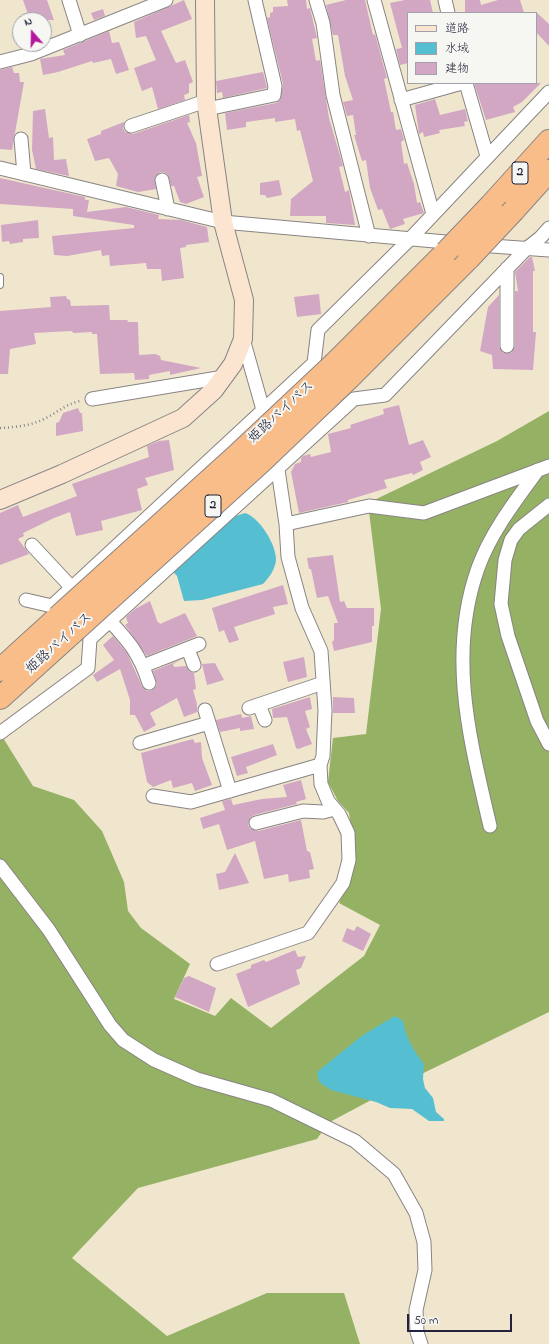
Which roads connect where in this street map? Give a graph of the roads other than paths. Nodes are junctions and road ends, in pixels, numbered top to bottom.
1 (69, 0) edge
2 (166, 0) edge
3 (205, 0) edge
4 (255, 0) edge
5 (316, 0) edge
6 (374, 0) edge
7 (445, 0) edge
8 (149, 3) edge
9 (448, 12) edge
10 (80, 34) junction
11 (0, 62) edge
12 (458, 84) edge
13 (466, 84) edge
14 (549, 92) edge
15 (401, 100) junction
16 (206, 105) junction
17 (131, 126) dead end
18 (21, 139) dead end
19 (549, 141) edge
20 (487, 156) junction
21 (0, 168) edge
22 (549, 171) edge
23 (24, 174) junction
24 (162, 180) dead end
25 (168, 209) junction
26 (433, 214) junction
27 (223, 222) junction
28 (549, 228) edge
29 (369, 236) junction
30 (410, 239) junction
31 (526, 248) junction
32 (549, 250) edge
33 (507, 268) junction
34 (0, 277) edge
35 (0, 285) edge
36 (244, 339) junction
37 (507, 346) dead end
38 (314, 363) junction
39 (343, 370) junction
40 (224, 377) junction
41 (92, 399) road end
42 (354, 399) junction
43 (263, 408) junction
44 (544, 468) edge
45 (278, 469) junction
46 (0, 500) edge
47 (549, 505) edge
48 (286, 524) junction
49 (32, 545) dead end
50 (72, 588) junction
51 (26, 600) dead end
52 (110, 621) junction
53 (143, 666) junction
54 (194, 666) dead end
55 (0, 670) edge
56 (148, 683) dead end
57 (323, 683) junction
58 (0, 698) edge
59 (205, 710) dead end
60 (265, 720) dead end
61 (209, 723) junction
62 (0, 733) edge
63 (140, 743) dead end
64 (549, 744) edge
65 (320, 765) junction
66 (230, 791) junction
67 (153, 796) dead end
68 (334, 809) junction
69 (256, 823) dead end
70 (490, 826) dead end
71 (0, 866) edge
72 (217, 964) dead end
73 (421, 1344) edge

1 - 10 street
2 - 8 street
3 - 16 street
4 - 16 street
5 - 29 street
6 - 15 street
7 - 9 street
8 - 10 street
10 - 11 street
12 - 15 street
13 - 20 street
14 - 20 street
15 - 26 street
16 - 17 street
16 - 27 street
18 - 23 street
19 - 39 highway, 姫路バイパス / 2, bridge
20 - 26 street
21 - 23 street
22 - 39 highway, 姫路バイパス / 2, bridge
23 - 25 street
24 - 25 street
25 - 27 street
26 - 30 street
27 - 29 street
27 - 36 street
28 - 31 street
29 - 30 street
30 - 31 street
30 - 38 street
31 - 32 street
31 - 33 street
33 - 37 street
33 - 42 street
34 - 35 lane
36 - 40 street
36 - 43 street
38 - 42 street
38 - 43 street
39 - 55 highway, 姫路バイパス / 2, bridge
39 - 58 highway, 姫路バイパス / 2, bridge
40 - 41 street
40 - 46 street
42 - 45 street
43 - 45 street
43 - 50 street
44 - 48 street
44 - 70 street
45 - 48 street
45 - 52 street
47 - 64 street
48 - 57 street
49 - 50 street
50 - 51 street
52 - 53 street
52 - 62 street
53 - 54 street
53 - 56 street
57 - 60 street
57 - 65 street
59 - 61 street
61 - 63 street
61 - 66 street
65 - 66 street
65 - 68 street
66 - 67 street
68 - 69 street
68 - 72 street
71 - 73 street

